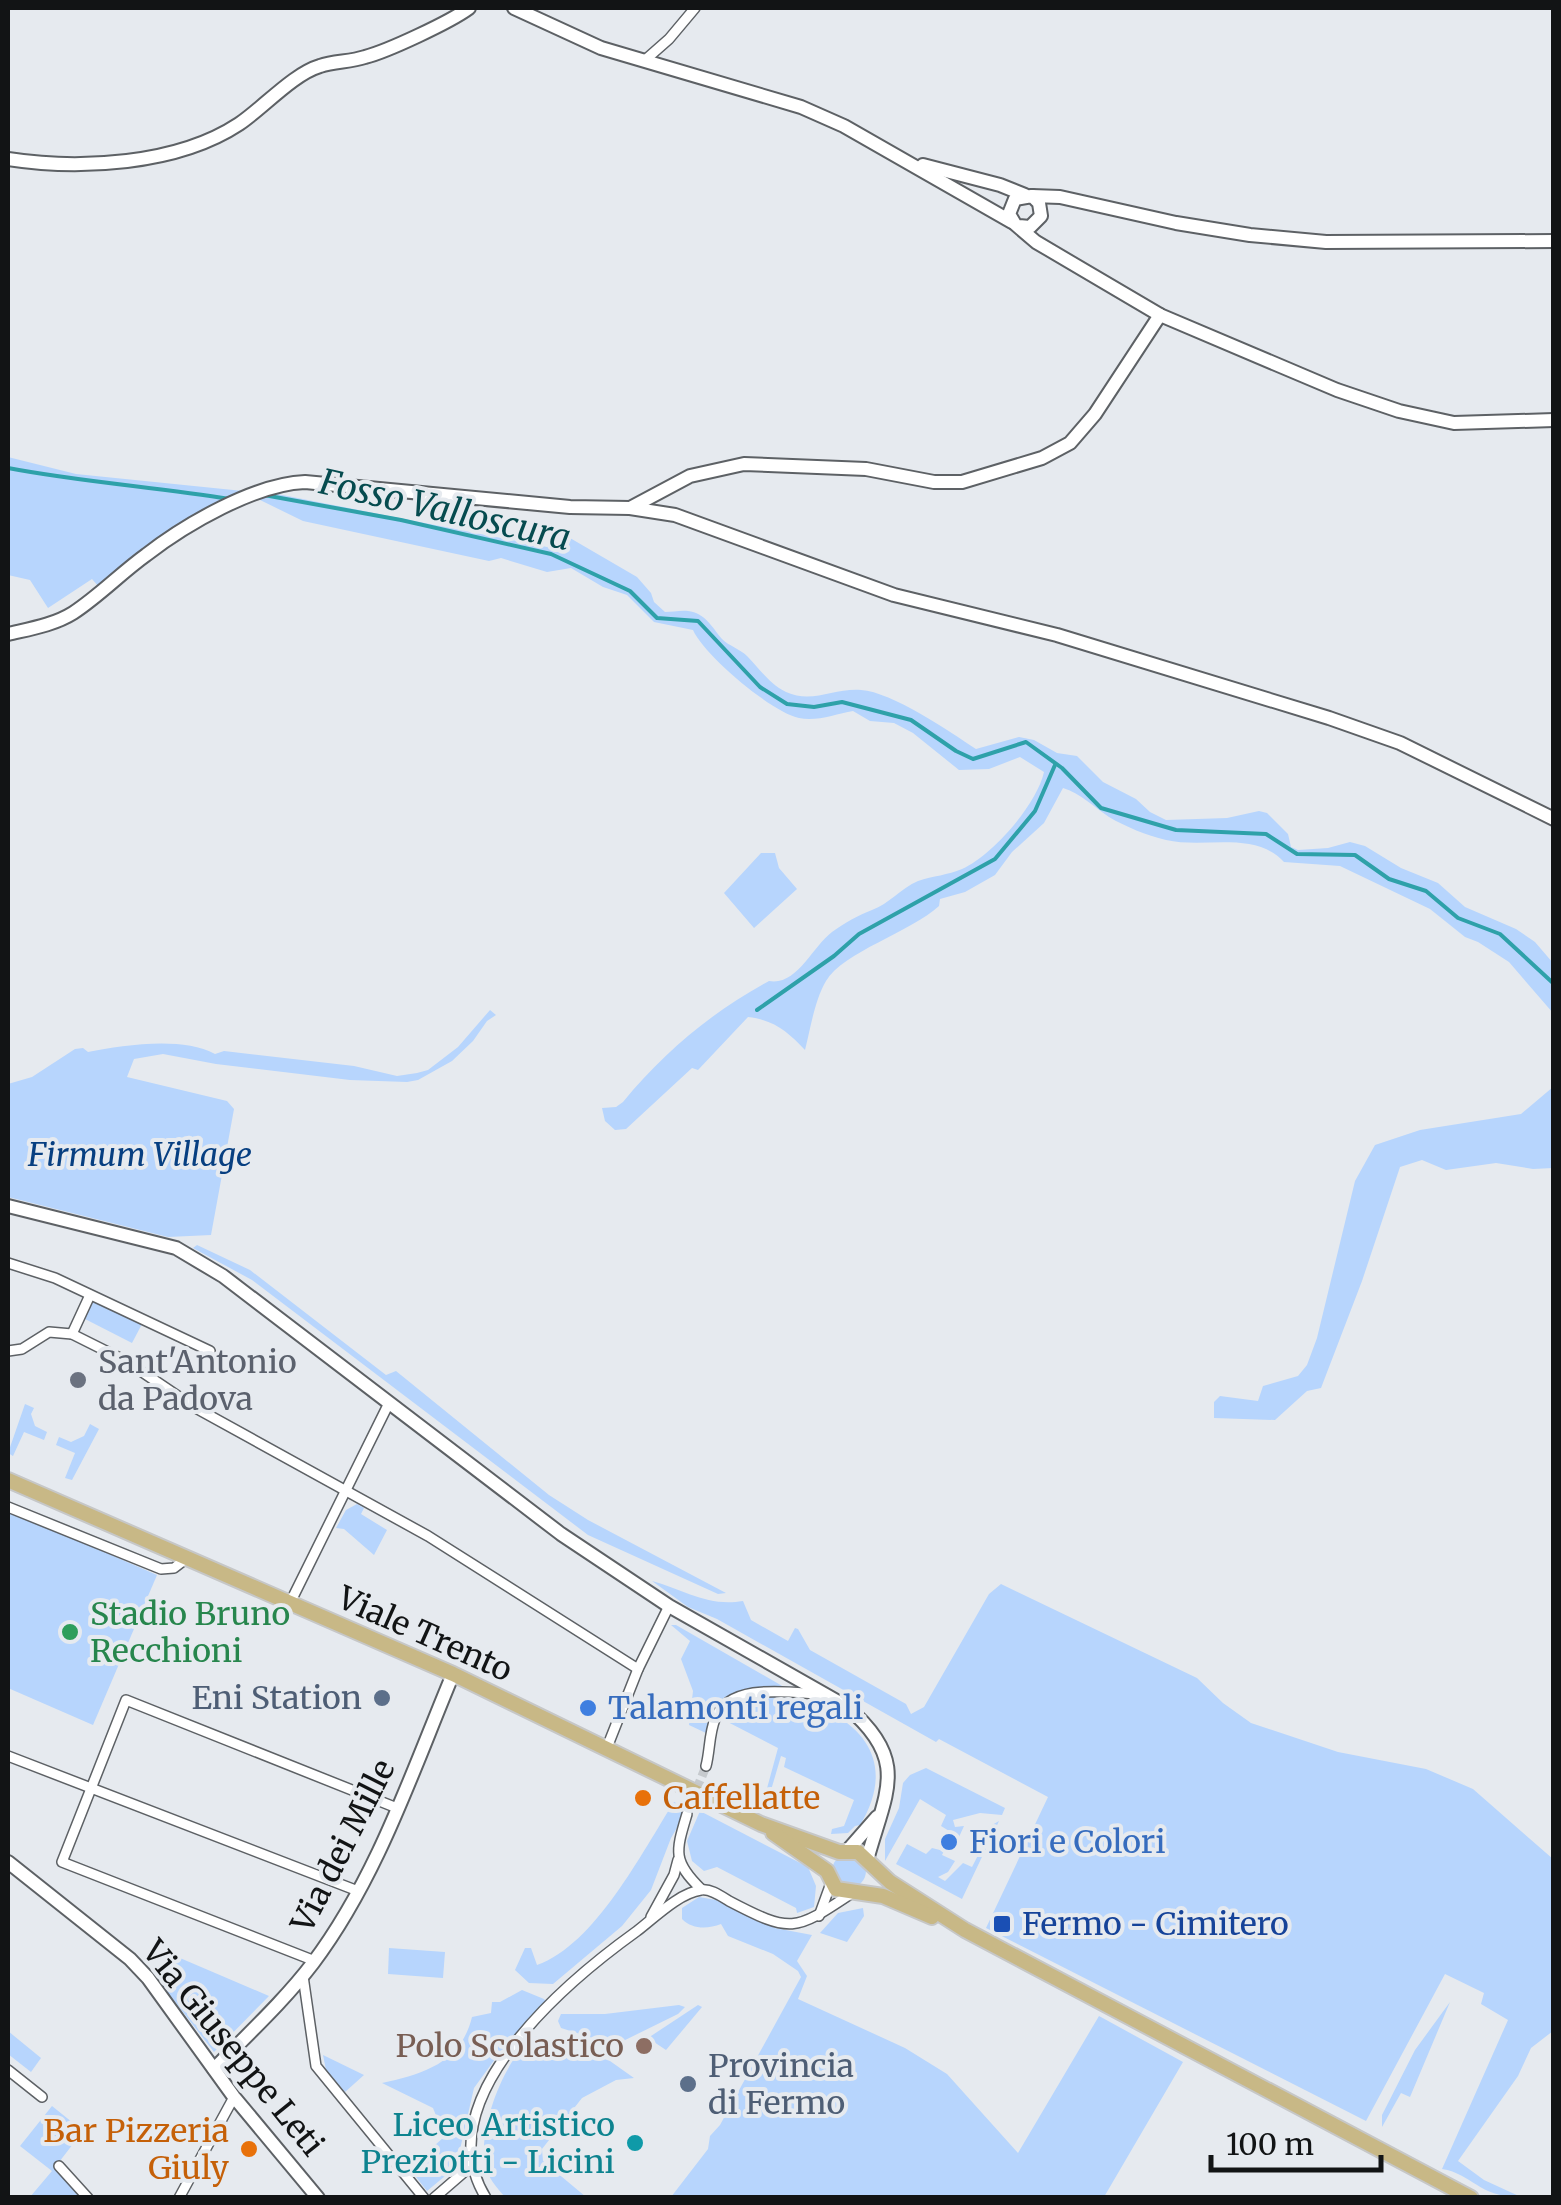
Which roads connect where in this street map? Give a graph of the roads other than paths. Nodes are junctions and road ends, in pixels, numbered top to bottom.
1 (469, 8) edge
2 (514, 8) edge
3 (695, 8) edge
4 (644, 62) junction
5 (892, 154) junction
6 (8, 159) edge
7 (1028, 196) junction
8 (1082, 202) junction
9 (1040, 218) junction
10 (1017, 225) junction
11 (1554, 241) edge
12 (1058, 252) junction
13 (1160, 315) junction
14 (1554, 420) edge
15 (630, 508) junction
16 (8, 634) edge
17 (1554, 819) edge
18 (8, 1206) edge
19 (8, 1263) edge
20 (90, 1295) junction
21 (72, 1334) junction
22 (210, 1351) dead end
23 (8, 1352) edge
24 (389, 1403) junction
25 (8, 1480) edge
26 (345, 1489) junction
27 (8, 1508) edge
28 (187, 1558) junction
29 (290, 1603) junction
30 (669, 1606) junction
31 (638, 1669) junction
32 (453, 1674) junction
33 (824, 1694) junction
34 (606, 1750) junction
35 (8, 1756) edge
36 (706, 1766) tunnel mouth
37 (91, 1788) junction
38 (397, 1808) junction
39 (884, 1808) junction
40 (688, 1814) tunnel mouth
41 (760, 1824) junction
42 (844, 1851) junction
43 (678, 1860) junction
44 (8, 1862) edge
45 (868, 1862) junction
46 (25, 1876) junction
47 (8, 1877) edge
48 (829, 1877) junction
49 (701, 1890) junction
50 (358, 1891) junction
51 (856, 1892) junction
52 (819, 1916) junction
53 (647, 1923) junction
54 (965, 1930) junction
55 (315, 1961) junction
56 (303, 1976) junction
57 (214, 2069) junction
58 (8, 2070) edge
59 (42, 2097) dead end
60 (234, 2097) junction
61 (59, 2166) dead end
62 (471, 2166) junction
63 (88, 2198) edge
64 (179, 2198) edge
65 (318, 2198) edge
66 (424, 2198) edge
67 (434, 2198) edge
68 (486, 2198) edge
69 (1471, 2198) edge

1 - 6 street
2 - 4 street
3 - 4 street
4 - 5 street
5 - 7 street
5 - 10 street
7 - 8 street
7 - 9 street
7 - 10 street
8 - 9 street
8 - 11 street
9 - 10 street
9 - 12 street
10 - 12 street
12 - 13 street
13 - 14 street
13 - 15 street
15 - 16 street
15 - 17 street
18 - 24 street
19 - 20 street
20 - 21 street
20 - 22 street
21 - 23 street
21 - 26 street
24 - 26 street
24 - 30 street
25 - 28 main road, Viale Trento
26 - 29 street
26 - 31 street
27 - 28 street
28 - 29 main road, Viale Trento
29 - 32 main road, Viale Trento
30 - 31 street
30 - 33 street
31 - 34 street
32 - 34 main road, Viale Trento
32 - 38 street, Via dei Mille
33 - 36 street
33 - 39 street
34 - 41 main road, Viale Trento
35 - 37 street
37 - 38 street
37 - 50 street
37 - 55 street
38 - 50 street, Via dei Mille
39 - 42 street
39 - 45 street
40 - 43 street
41 - 42 main road, Viale Trento
41 - 48 main road, Viale Trento
42 - 45 main road, Viale Trento
42 - 48 main road
43 - 49 street
43 - 53 street
44 - 46 street, Via Giuseppe Leti
45 - 51 main road
45 - 54 main road, Viale Trento
46 - 47 street
46 - 57 street, Via Giuseppe Leti
48 - 51 main road, Viale Trento
48 - 52 street
49 - 52 street
49 - 53 street
50 - 55 street, Via dei Mille
51 - 52 street
51 - 54 main road, Viale Trento
53 - 62 street
54 - 69 main road
55 - 56 street, Via dei Mille
56 - 57 street, Via dei Mille
56 - 66 street
57 - 60 street, Via Giuseppe Leti
58 - 59 street
60 - 64 street
60 - 65 street, Via Giuseppe Leti
61 - 63 street
62 - 67 street
62 - 68 street

